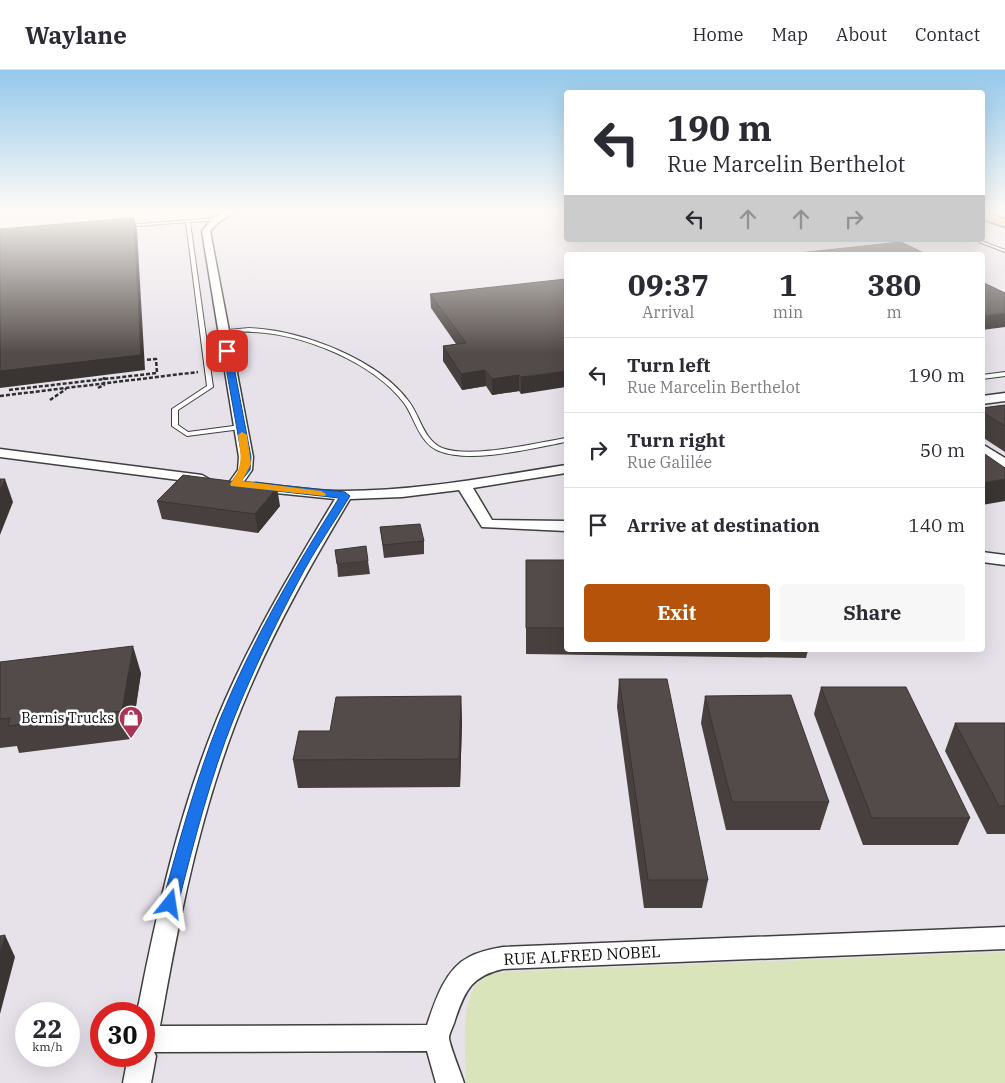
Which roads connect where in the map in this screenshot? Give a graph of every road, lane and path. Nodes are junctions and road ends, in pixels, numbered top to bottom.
1 (193, 258) edge
2 (211, 258) edge
3 (223, 332) junction
4 (145, 360) dead end
5 (208, 371) junction
6 (1005, 374) edge
7 (132, 375) junction
8 (985, 377) edge
9 (104, 378) junction
10 (134, 382) junction
11 (104, 384) junction
12 (67, 388) junction
13 (98, 388) dead end
14 (9, 390) dead end
15 (0, 396) edge
16 (1005, 397) edge
17 (50, 400) dead end
18 (985, 400) edge
19 (241, 427) junction
20 (564, 440) edge
21 (985, 450) edge
22 (0, 452) edge
23 (1005, 464) edge
24 (564, 469) edge
25 (226, 482) junction
26 (464, 486) junction
27 (345, 496) junction
28 (564, 526) edge
29 (985, 557) edge
30 (1005, 560) edge
31 (1005, 938) edge
32 (151, 1002) edge
33 (436, 1038) junction
34 (155, 1046) edge
35 (140, 1067) edge
36 (137, 1083) edge
37 (450, 1083) edge

1 - 5 lane
2 - 3 street
3 - 19 street
3 - 20 lane
4 - 7 path
5 - 10 path
5 - 19 lane
6 - 8 lane
7 - 9 path
7 - 10 path
9 - 11 path
9 - 14 path
10 - 11 path
11 - 12 path
11 - 13 path
12 - 15 path
12 - 17 path
16 - 18 street
19 - 25 street
21 - 23 street
22 - 25 street
24 - 26 street
25 - 27 street
26 - 27 street
26 - 28 street
27 - 32 street
29 - 30 street
31 - 33 street, RUE ALFRED NOBEL
33 - 34 street
33 - 37 street
35 - 36 street

